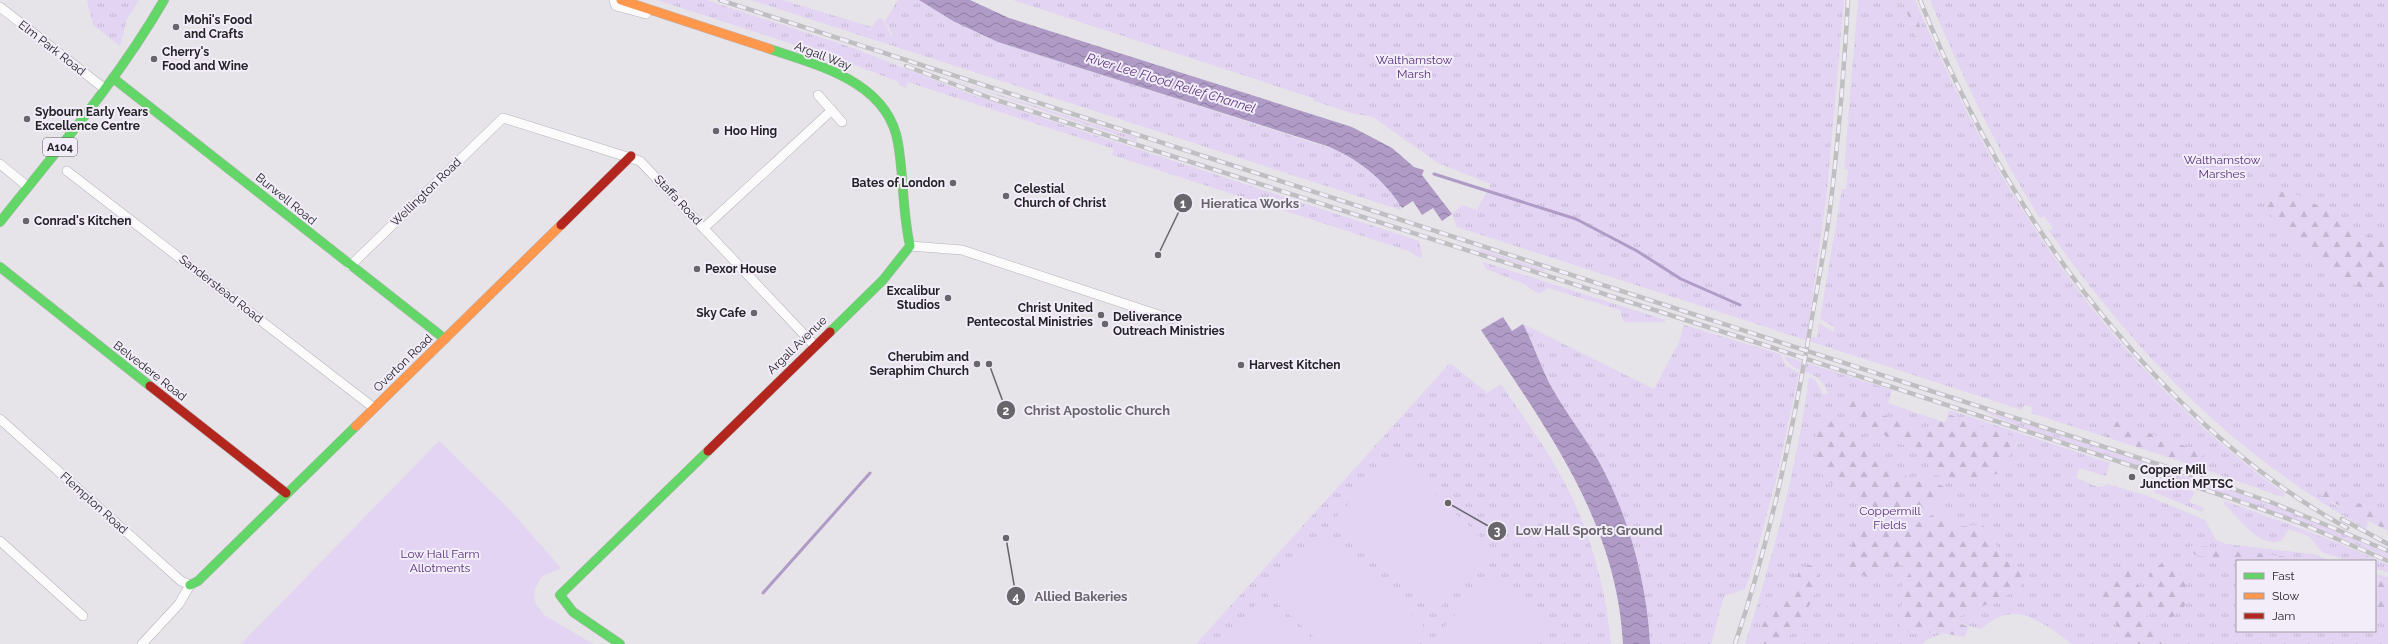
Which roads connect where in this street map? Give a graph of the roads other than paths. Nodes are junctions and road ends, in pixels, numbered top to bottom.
1 (164, 0) edge
2 (616, 0) edge
3 (0, 7) edge
4 (113, 78) junction
5 (105, 90) junction
6 (818, 94) dead end
7 (832, 110) junction
8 (502, 118) joint
9 (842, 122) dead end
10 (631, 156) junction
11 (0, 164) edge
12 (67, 170) dead end
13 (28, 187) junction
14 (0, 222) edge
15 (704, 228) junction
16 (910, 246) junction
17 (350, 266) junction
18 (0, 267) edge
19 (1171, 319) dead end
20 (445, 339) junction
21 (814, 345) junction
22 (374, 408) junction
23 (0, 419) edge
24 (286, 493) junction
25 (0, 541) edge
26 (190, 585) junction
27 (83, 616) dead end
28 (142, 644) edge
29 (620, 644) edge

1 - 4 street, A104
2 - 16 street, Argall Way
3 - 5 street, Elm Park Road
4 - 5 street, A104
4 - 17 street, Burwell Road
5 - 13 street, A104
6 - 7 street
7 - 9 street
7 - 15 street
8 - 10 street, Staffa Road
8 - 17 street, Wellington Road
10 - 15 street, Staffa Road
10 - 20 street, Overton Road
11 - 13 street
12 - 22 street, Sanderstead Road
13 - 14 street, A104
15 - 21 street, Staffa Road
16 - 19 street
16 - 21 street, Argall Avenue
17 - 20 street, Burwell Road
18 - 24 street, Belvedere Road
20 - 22 street, Overton Road
21 - 29 street, Argall Avenue
22 - 24 street, Overton Road
23 - 26 street, Flempton Road
24 - 26 street, Overton Road
25 - 27 street
26 - 28 street

